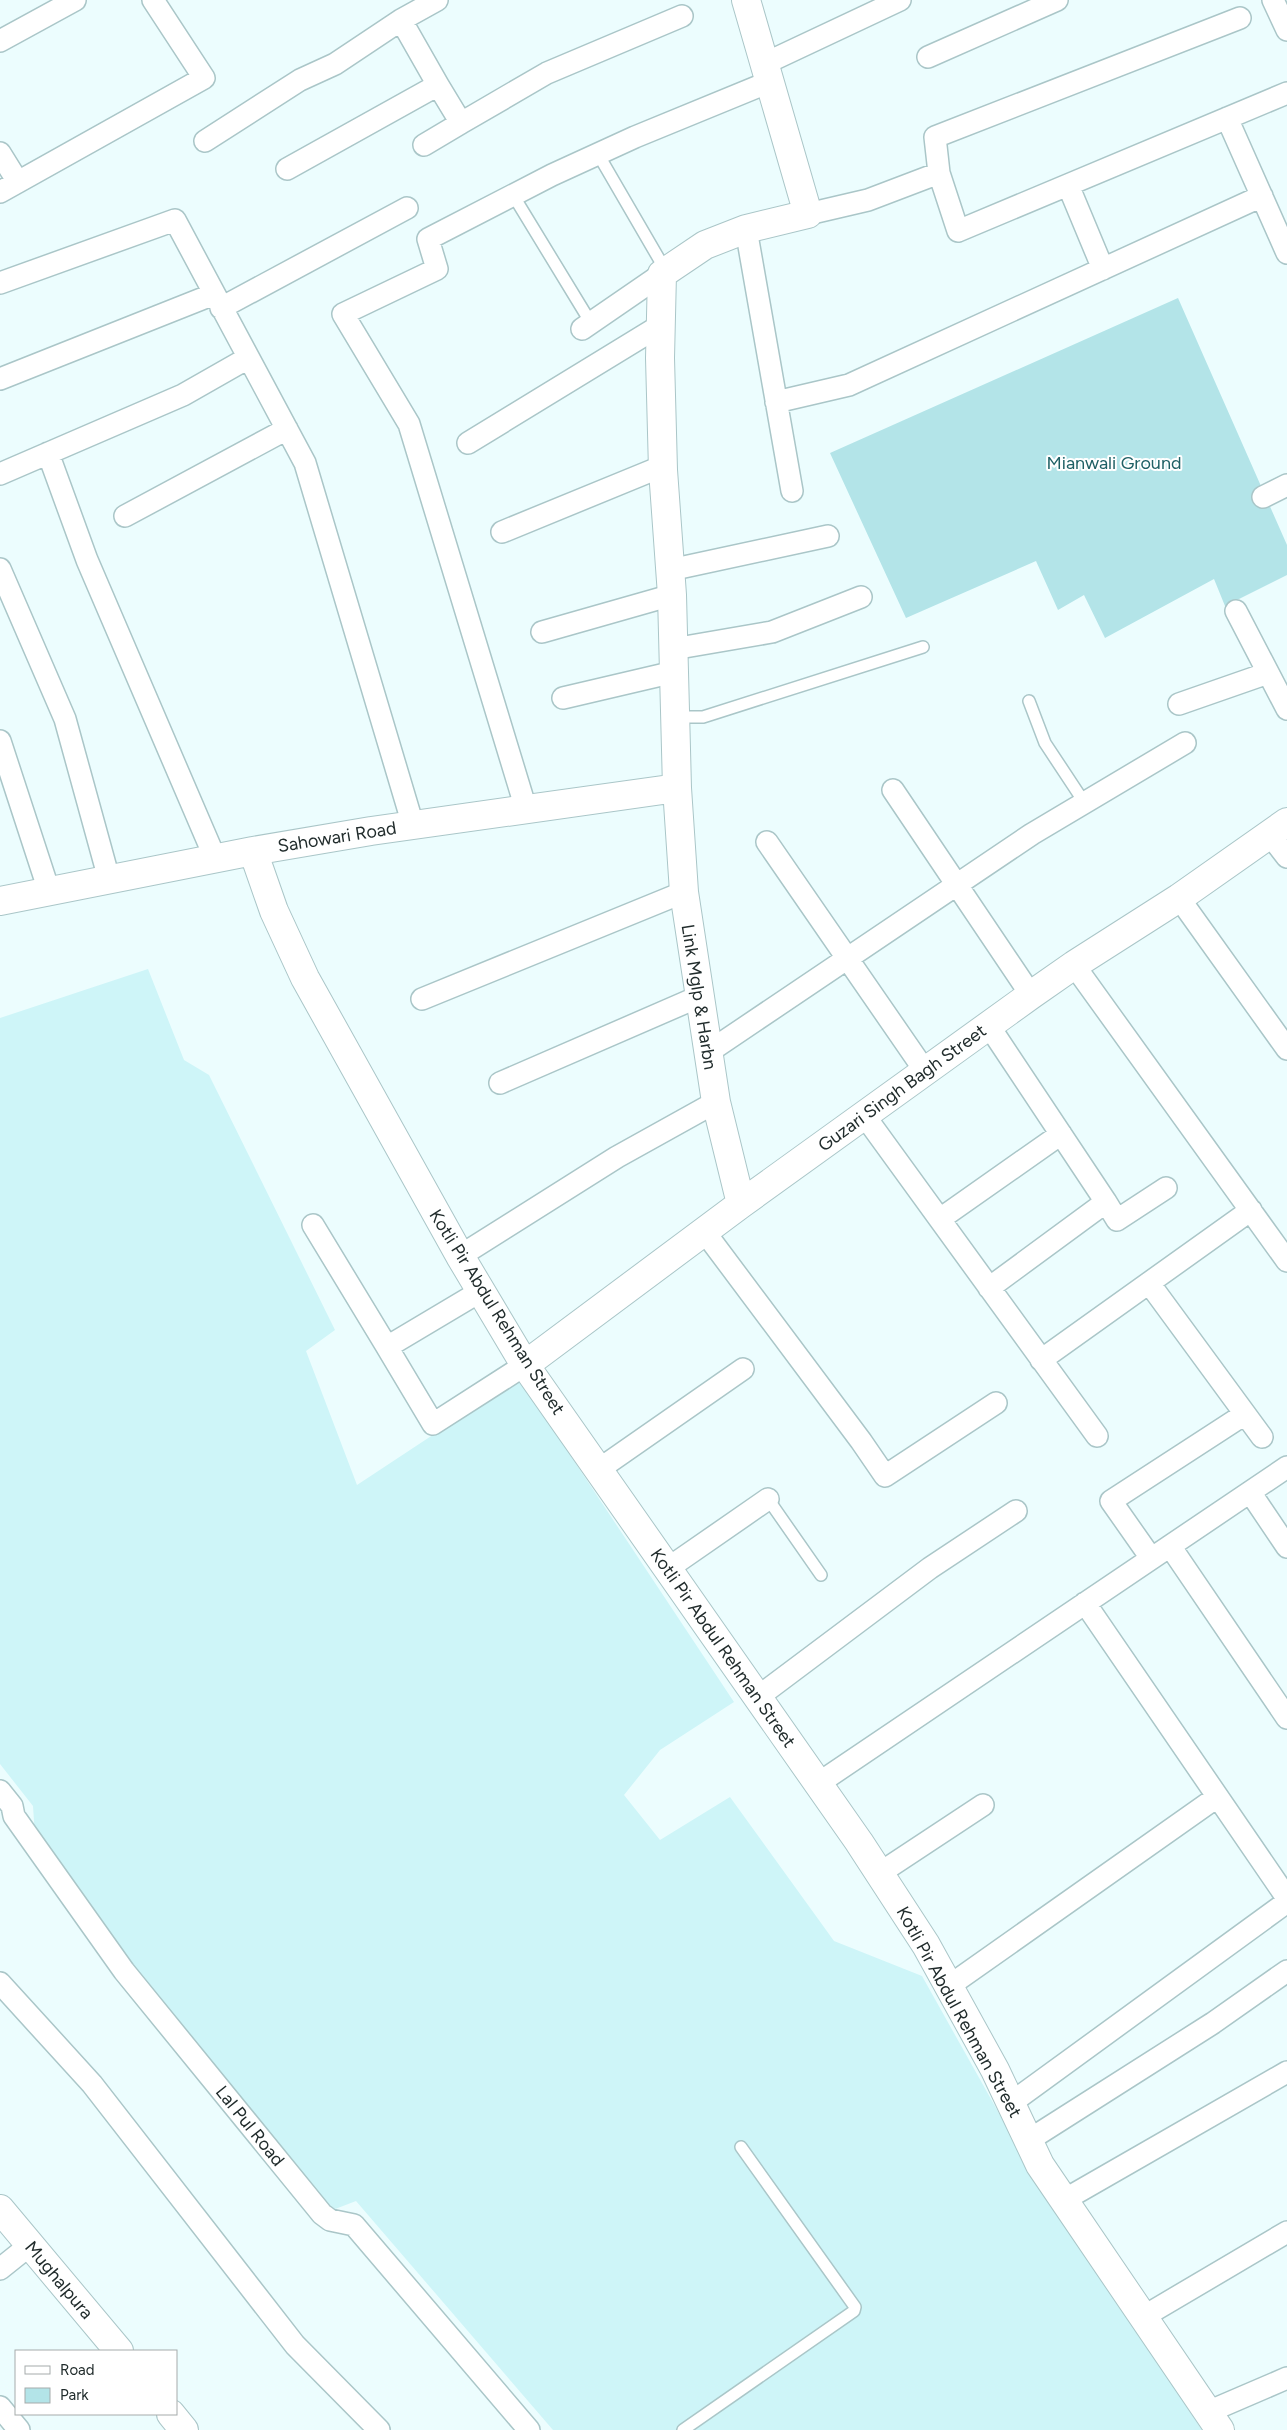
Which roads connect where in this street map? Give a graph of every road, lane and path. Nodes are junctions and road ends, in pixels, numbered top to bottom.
1 (75, 0) edge
2 (153, 0) edge
3 (437, 0) edge
4 (746, 0) edge
5 (900, 0) edge
6 (1057, 0) edge
7 (1273, 0) edge
8 (682, 16) dead end
9 (1240, 18) dead end
10 (401, 20) junction
11 (1286, 27) edge
12 (0, 41) edge
13 (928, 57) dead end
14 (767, 73) junction
15 (438, 85) junction
16 (1287, 93) edge
17 (1227, 118) junction
18 (461, 123) junction
19 (205, 141) dead end
20 (424, 145) dead end
21 (0, 153) edge
22 (598, 154) junction
23 (287, 169) dead end
24 (939, 173) junction
25 (1068, 185) junction
26 (9, 187) edge
27 (513, 195) junction
28 (1262, 196) junction
29 (407, 208) dead end
30 (808, 214) junction
31 (746, 229) junction
32 (1287, 253) edge
33 (1103, 269) junction
34 (664, 273) junction
35 (0, 283) edge
36 (218, 301) junction
37 (661, 325) junction
38 (586, 326) joint
39 (248, 358) junction
40 (0, 379) edge
41 (776, 402) junction
42 (287, 429) junction
43 (468, 443) dead end
44 (48, 453) junction
45 (663, 466) junction
46 (0, 474) edge
47 (1287, 485) edge
48 (792, 491) dead end
49 (1262, 497) dead end
50 (125, 516) dead end
51 (502, 532) dead end
52 (828, 536) dead end
53 (0, 570) edge
54 (671, 582) junction
55 (861, 597) dead end
56 (1236, 611) dead end
57 (542, 632) dead end
58 (923, 647) dead end
59 (673, 661) junction
60 (1268, 674) junction
61 (563, 698) dead end
62 (1029, 701) dead end
63 (1179, 704) dead end
64 (1287, 709) edge
65 (675, 717) junction
66 (0, 741) edge
67 (1185, 743) dead end
68 (677, 788) junction
69 (893, 790) dead end
70 (1084, 802) junction
71 (526, 809) junction
72 (413, 825) junction
73 (1278, 828) edge
74 (767, 842) dead end
75 (253, 851) junction
76 (1287, 857) edge
77 (215, 858) junction
78 (109, 879) junction
79 (958, 885) junction
80 (49, 891) junction
81 (684, 892) junction
82 (1179, 898) junction
83 (0, 901) edge
84 (848, 959) junction
85 (1074, 965) junction
86 (1032, 995) junction
87 (698, 997) junction
88 (422, 999) dead end
89 (989, 1026) junction
90 (1287, 1050) edge
91 (707, 1052) junction
92 (925, 1071) junction
93 (500, 1083) dead end
94 (716, 1102) junction
95 (864, 1115) junction
96 (1060, 1134) junction
97 (1166, 1188) dead end
98 (1106, 1202) junction
99 (741, 1204) junction
100 (1251, 1210) junction
101 (940, 1219) junction
102 (313, 1225) dead end
103 (704, 1231) junction
104 (460, 1256) junction
105 (1287, 1261) edge
106 (1149, 1283) junction
107 (989, 1288) junction
108 (481, 1291) junction
109 (387, 1347) junction
110 (1041, 1360) junction
111 (525, 1365) junction
112 (742, 1369) dead end
113 (996, 1403) dead end
114 (1245, 1414) junction
115 (1097, 1436) dead end
116 (1262, 1437) dead end
117 (1287, 1467) edge
118 (598, 1470) junction
119 (1250, 1492) junction
120 (768, 1499) joint
121 (1016, 1511) dead end
122 (1170, 1546) junction
123 (1287, 1547) edge
124 (1151, 1558) junction
125 (667, 1569) junction
126 (821, 1575) dead end
127 (1086, 1602) junction
128 (758, 1697) junction
129 (1287, 1718) edge
130 (819, 1783) junction
131 (0, 1791) edge
132 (1217, 1797) junction
133 (983, 1805) dead end
134 (880, 1874) junction
135 (1287, 1898) edge
136 (1287, 1902) edge
137 (1287, 1971) edge
138 (0, 1984) edge
139 (948, 1986) junction
140 (1287, 2072) edge
141 (1011, 2102) junction
142 (1029, 2140) junction
143 (741, 2147) dead end
144 (1064, 2200) junction
145 (0, 2209) edge
146 (1287, 2232) edge
147 (30, 2245) junction
148 (0, 2269) edge
149 (1143, 2317) junction
150 (118, 2350) edge
151 (1287, 2378) edge
152 (0, 2407) edge
153 (172, 2415) edge
154 (1214, 2421) edge
155 (19, 2430) edge
156 (184, 2430) edge
157 (379, 2430) edge
158 (529, 2430) edge
159 (683, 2430) edge

1 - 12 street
2 - 26 street
3 - 10 street
4 - 14 street
5 - 14 street
6 - 13 street
7 - 11 street
8 - 18 street
9 - 24 street
10 - 15 street
10 - 19 street
14 - 22 street
14 - 30 street
15 - 18 street
15 - 23 street
16 - 17 street
17 - 25 street
17 - 28 street
18 - 20 street
21 - 26 street
22 - 27 street
22 - 34 lane
24 - 25 street
24 - 30 street
25 - 33 street
27 - 38 lane
27 - 71 street
28 - 32 street
28 - 33 street
29 - 36 street
30 - 31 street
31 - 34 street
31 - 41 street
33 - 41 street
34 - 37 street, Link Mglp & Harbn
34 - 38 street
35 - 36 street
36 - 39 street
36 - 40 street
37 - 43 street
37 - 45 street, Link Mglp & Harbn
39 - 42 street
39 - 44 street
41 - 48 street
42 - 50 street
42 - 72 street
44 - 46 street
44 - 77 street
45 - 51 street
45 - 54 street, Link Mglp & Harbn
47 - 49 street
52 - 54 street
53 - 78 street
54 - 57 street
54 - 59 street, Link Mglp & Harbn
55 - 59 street
56 - 60 street
58 - 65 lane
59 - 61 street
59 - 65 street, Link Mglp & Harbn
60 - 63 street
60 - 64 street
62 - 70 lane
65 - 68 street, Link Mglp & Harbn
66 - 80 street
67 - 70 street
68 - 71 street, Sahowari Road
68 - 81 street, Link Mglp & Harbn
69 - 79 street
70 - 79 street
71 - 72 street, Sahowari Road
72 - 75 street, Sahowari Road
73 - 76 street
73 - 82 street, Guzari Singh Bagh Street
74 - 84 street
75 - 77 street, Sahowari Road
75 - 104 street, Kotli Pir Abdul Rehman Street
77 - 78 street, Sahowari Road
78 - 80 street, Sahowari Road
79 - 84 street
79 - 86 street
80 - 83 street, Sahowari Road
81 - 87 street, Link Mglp & Harbn
81 - 88 street
82 - 85 street, Guzari Singh Bagh Street
82 - 90 street
84 - 91 street
84 - 92 street
85 - 86 street, Guzari Singh Bagh Street
85 - 100 street
86 - 89 street, Guzari Singh Bagh Street
87 - 91 street, Link Mglp & Harbn
87 - 93 street
89 - 92 street, Guzari Singh Bagh Street
89 - 96 street
91 - 94 street, Link Mglp & Harbn
92 - 95 street, Guzari Singh Bagh Street
94 - 99 street, Link Mglp & Harbn
94 - 104 street
95 - 99 street, Guzari Singh Bagh Street
95 - 101 street
96 - 98 street
96 - 101 street
97 - 98 street
98 - 107 street
99 - 103 street, Guzari Singh Bagh Street
100 - 105 street
100 - 106 street
101 - 107 street
102 - 109 street
103 - 111 street, Guzari Singh Bagh Street
103 - 113 street
104 - 108 street, Kotli Pir Abdul Rehman Street
106 - 110 street
106 - 114 street
107 - 110 street
108 - 109 street
108 - 111 street, Kotli Pir Abdul Rehman Street
109 - 111 street
110 - 115 street
111 - 118 street, Kotli Pir Abdul Rehman Street
112 - 118 street
114 - 116 street
114 - 124 street
117 - 119 street
118 - 125 street, Kotli Pir Abdul Rehman Street
119 - 122 street
119 - 123 street
120 - 125 street
120 - 126 lane
121 - 128 street
122 - 124 street
122 - 129 street
124 - 127 street
125 - 128 street, Kotli Pir Abdul Rehman Street
127 - 130 street
127 - 132 street
128 - 130 street, Kotli Pir Abdul Rehman Street
130 - 134 street, Kotli Pir Abdul Rehman Street
131 - 158 street, Lal Pul Road
132 - 135 street
132 - 139 street
133 - 134 street
134 - 139 street, Kotli Pir Abdul Rehman Street
136 - 141 street
137 - 142 street
138 - 157 street
139 - 141 street, Kotli Pir Abdul Rehman Street
140 - 144 street
141 - 142 street, Kotli Pir Abdul Rehman Street
142 - 144 street, Kotli Pir Abdul Rehman Street
143 - 159 lane
144 - 149 street, Kotli Pir Abdul Rehman Street
145 - 147 street, Mughalpura
146 - 149 street
147 - 148 street
147 - 150 street, Mughalpura
149 - 154 street, Kotli Pir Abdul Rehman Street
151 - 154 street
152 - 155 street
153 - 156 street

